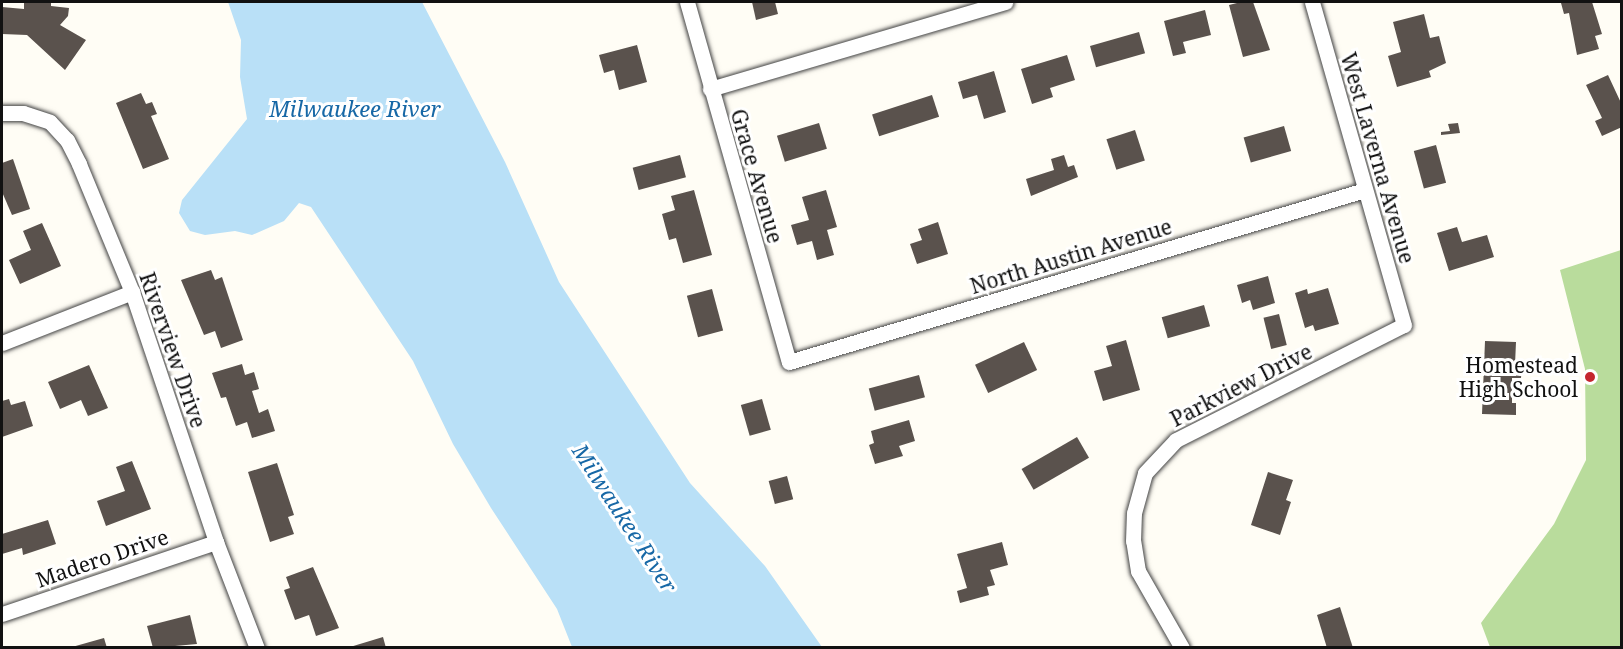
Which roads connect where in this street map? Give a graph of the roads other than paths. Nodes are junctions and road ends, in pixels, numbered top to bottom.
1 (687, 2) edge
2 (1005, 2) edge
3 (1312, 2) edge
4 (710, 89) junction
5 (2, 113) edge
6 (1365, 190) junction
7 (132, 292) junction
8 (1404, 325) joint
9 (2, 343) edge
10 (789, 362) joint
11 (216, 542) junction
12 (2, 614) edge
13 (257, 648) edge
14 (1182, 648) edge

1 - 4 street, Grace Avenue
2 - 4 street
3 - 6 street, West Laverna Avenue
4 - 10 street, Grace Avenue
5 - 7 street, Riverview Drive
6 - 8 street, West Laverna Avenue
6 - 10 street, North Austin Avenue
7 - 9 street
7 - 11 street, Riverview Drive
8 - 14 street, Parkview Drive
11 - 12 street, Madero Drive
11 - 13 street, Riverview Drive

